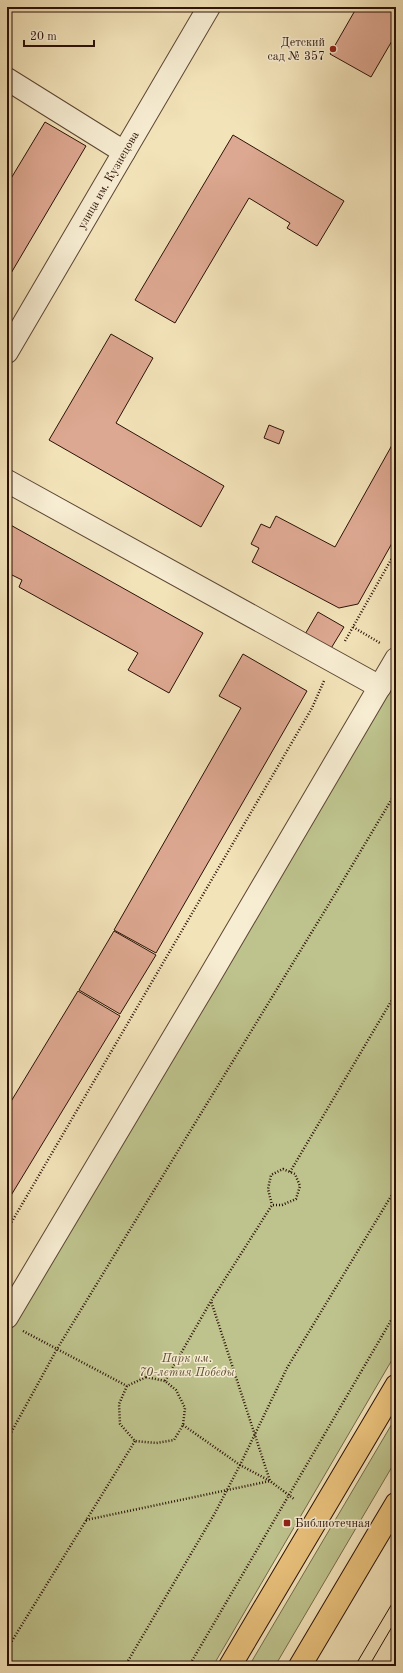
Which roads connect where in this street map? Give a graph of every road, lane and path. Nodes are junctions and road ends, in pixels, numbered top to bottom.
1 (209, 7) edge
2 (7, 79) edge
3 (124, 152) junction
4 (7, 352) edge
5 (7, 481) edge
6 (396, 551) edge
7 (353, 626) junction
8 (390, 652) edge
9 (333, 661) junction
10 (380, 687) junction
11 (396, 792) edge
12 (396, 993) edge
13 (290, 1172) junction
14 (396, 1188) edge
15 (272, 1204) junction
16 (7, 1230) edge
17 (211, 1301) junction
18 (396, 1312) edge
19 (14, 1323) edge
20 (57, 1349) junction
21 (165, 1381) junction
22 (128, 1386) junction
23 (396, 1386) edge
24 (183, 1425) junction
25 (255, 1434) junction
26 (7, 1440) edge
27 (135, 1441) junction
28 (240, 1465) junction
29 (270, 1481) junction
30 (227, 1490) junction
31 (289, 1495) junction
32 (294, 1499) dead end
33 (396, 1504) edge
34 (86, 1520) junction
35 (7, 1649) edge
36 (125, 1666) edge
37 (189, 1666) edge
38 (230, 1666) edge
39 (300, 1666) edge

1 - 3 street, улица им. Кузнецова
2 - 3 street
3 - 4 street, улица им. Кузнецова
5 - 9 street
6 - 7 path
7 - 8 path
7 - 9 path
8 - 10 street
9 - 10 street
9 - 16 path
10 - 19 street
11 - 20 path
12 - 13 path
13 - 15 path
13 - 15 path
14 - 25 path
15 - 17 path
17 - 21 path
17 - 25 path
18 - 31 path
19 - 20 path
20 - 22 path
20 - 26 path
21 - 22 path
21 - 24 path
22 - 27 path
23 - 38 main road
24 - 27 path
24 - 28 path
25 - 28 path
25 - 29 path
27 - 34 path
28 - 29 path
28 - 30 path
29 - 30 path
29 - 31 path
30 - 34 path
30 - 36 path
31 - 32 path
31 - 37 path
33 - 39 main road
34 - 35 path

